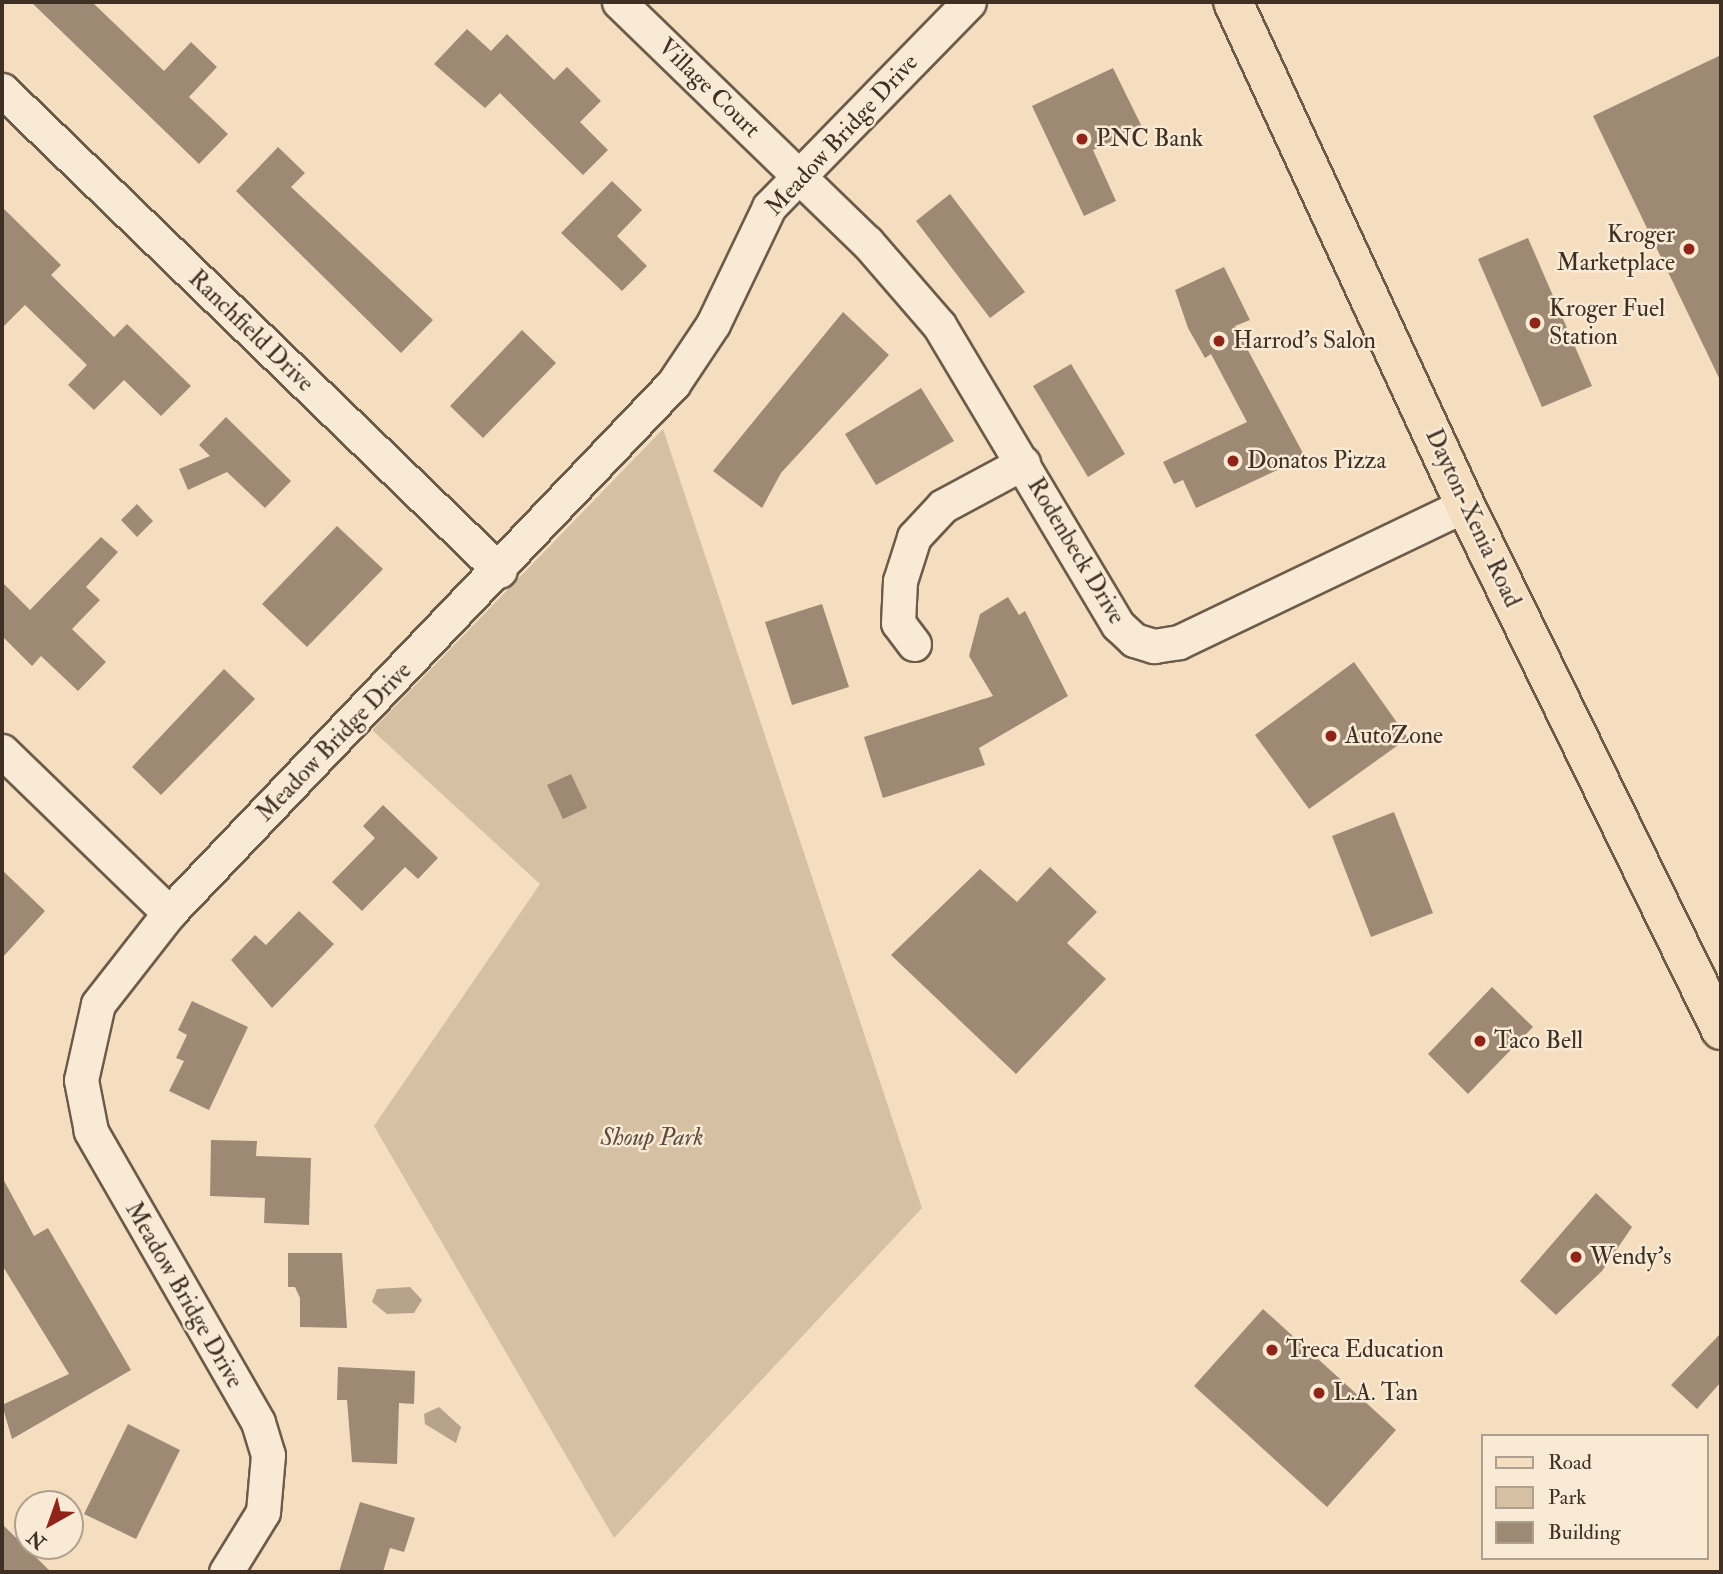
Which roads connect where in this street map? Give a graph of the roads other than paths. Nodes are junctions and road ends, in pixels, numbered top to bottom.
1 (620, 2) edge
2 (969, 2) edge
3 (1233, 2) edge
4 (2, 90) edge
5 (798, 174) junction
6 (1023, 463) junction
7 (1465, 505) junction
8 (500, 571) junction
9 (914, 644) dead end
10 (2, 751) edge
11 (169, 913) junction
12 (1721, 1030) edge
13 (226, 1572) edge

1 - 5 street, Village Court
2 - 5 street, Meadow Bridge Drive
3 - 7 main road, Dayton-Xenia Road
4 - 8 street, Ranchfield Drive
5 - 6 street, Rodenbeck Drive
5 - 8 street, Meadow Bridge Drive
6 - 7 street, Rodenbeck Drive
6 - 9 street
7 - 12 main road, Dayton-Xenia Road
8 - 11 street, Meadow Bridge Drive
10 - 11 street
11 - 13 street, Meadow Bridge Drive

